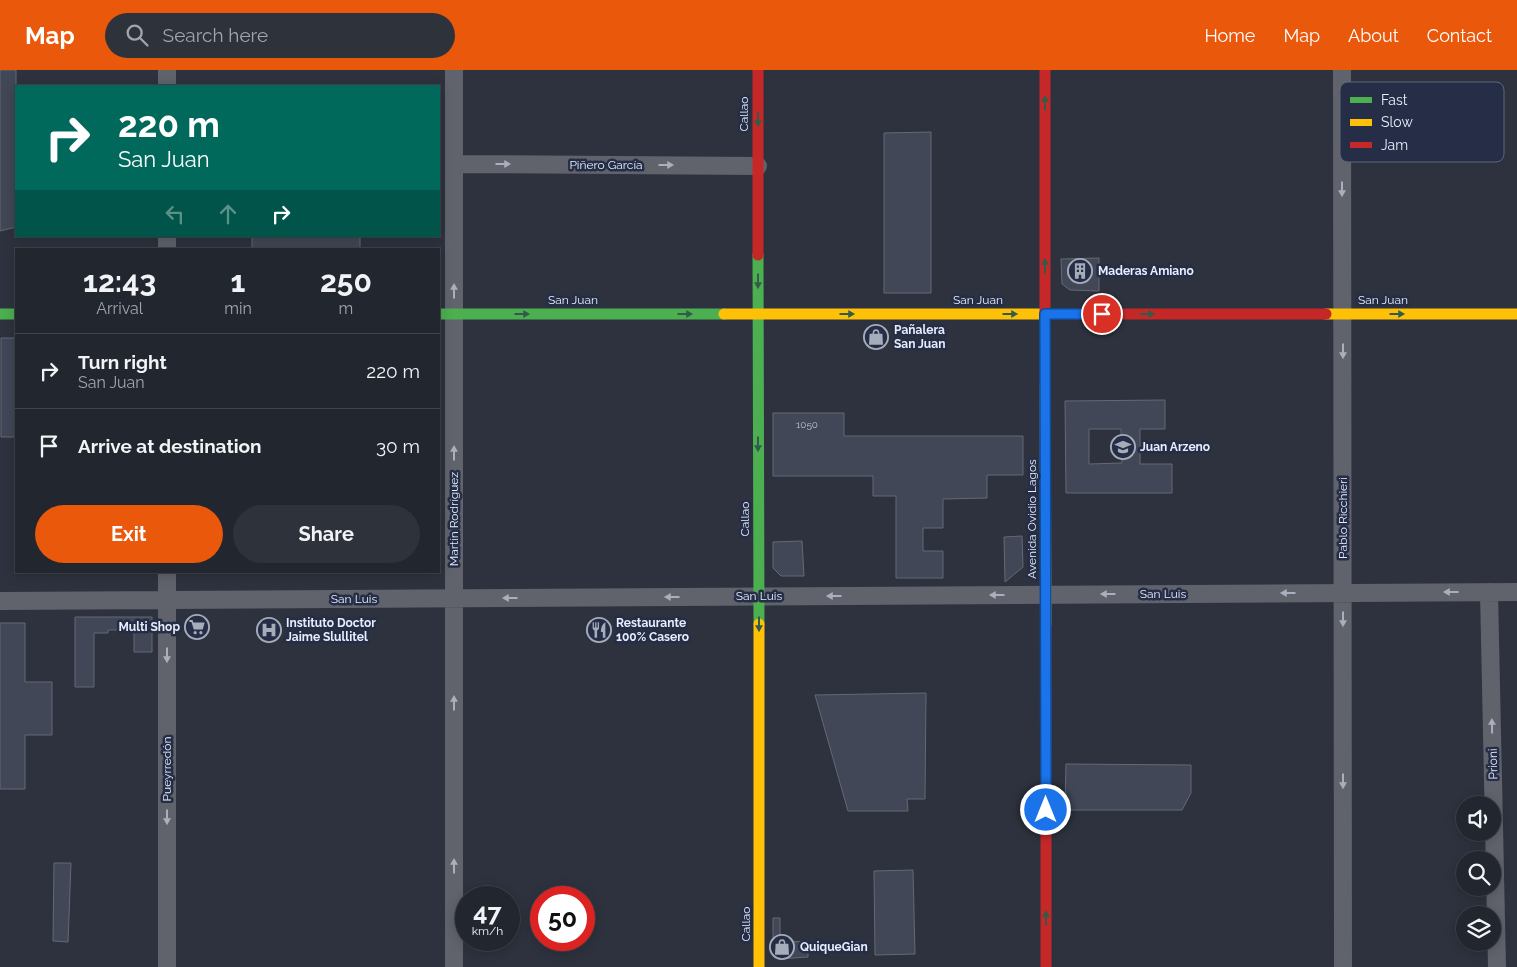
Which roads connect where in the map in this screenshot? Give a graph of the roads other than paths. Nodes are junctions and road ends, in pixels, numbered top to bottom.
1 (167, 70) edge
2 (454, 70) edge
3 (758, 70) edge
4 (1045, 70) edge
5 (167, 85) edge
6 (1342, 162) edge
7 (454, 164) junction
8 (758, 166) junction
9 (0, 314) edge
10 (15, 314) edge
11 (446, 314) edge
12 (758, 314) junction
13 (1045, 314) junction
14 (1342, 314) junction
15 (1517, 314) edge
16 (167, 573) edge
17 (1489, 592) junction
18 (1517, 592) edge
19 (1343, 593) junction
20 (1046, 594) junction
21 (759, 596) junction
22 (454, 598) junction
23 (0, 600) edge
24 (167, 600) junction
25 (167, 967) edge
26 (454, 967) edge
27 (759, 967) edge
28 (1046, 967) edge
29 (1344, 967) edge
30 (1497, 967) edge

1 - 5 street
2 - 7 street, Martín Rodríguez
3 -> 8 main road, Callao
13 -> 4 main road, Avenida Ovidio Lagos
6 -> 14 street, Pablo Ricchieri
7 -> 8 street, Piñero García
11 -> 7 street, Martín Rodríguez
8 -> 12 main road, Callao
9 - 10 main road
11 -> 12 main road, San Juan
22 -> 11 street, Martín Rodríguez
12 -> 13 main road, San Juan
12 -> 21 main road, Callao
13 -> 14 main road, San Juan
13 - 20 main road, Avenida Ovidio Lagos
14 -> 15 main road, San Juan
14 -> 19 street, Pablo Ricchieri
16 - 24 street, Pueyrredón
17 - 18 street, San Luis
17 -> 19 street, San Luis
30 -> 17 street, Prioni
19 -> 20 street, San Luis
19 -> 29 street, Pablo Ricchieri
20 -> 21 street, San Luis
28 -> 20 main road, Avenida Ovidio Lagos
21 -> 22 street, San Luis
21 -> 27 main road, Callao
22 - 24 street, San Luis
26 -> 22 street, Martín Rodríguez
23 - 24 street, San Luis
24 -> 25 street, Pueyrredón

